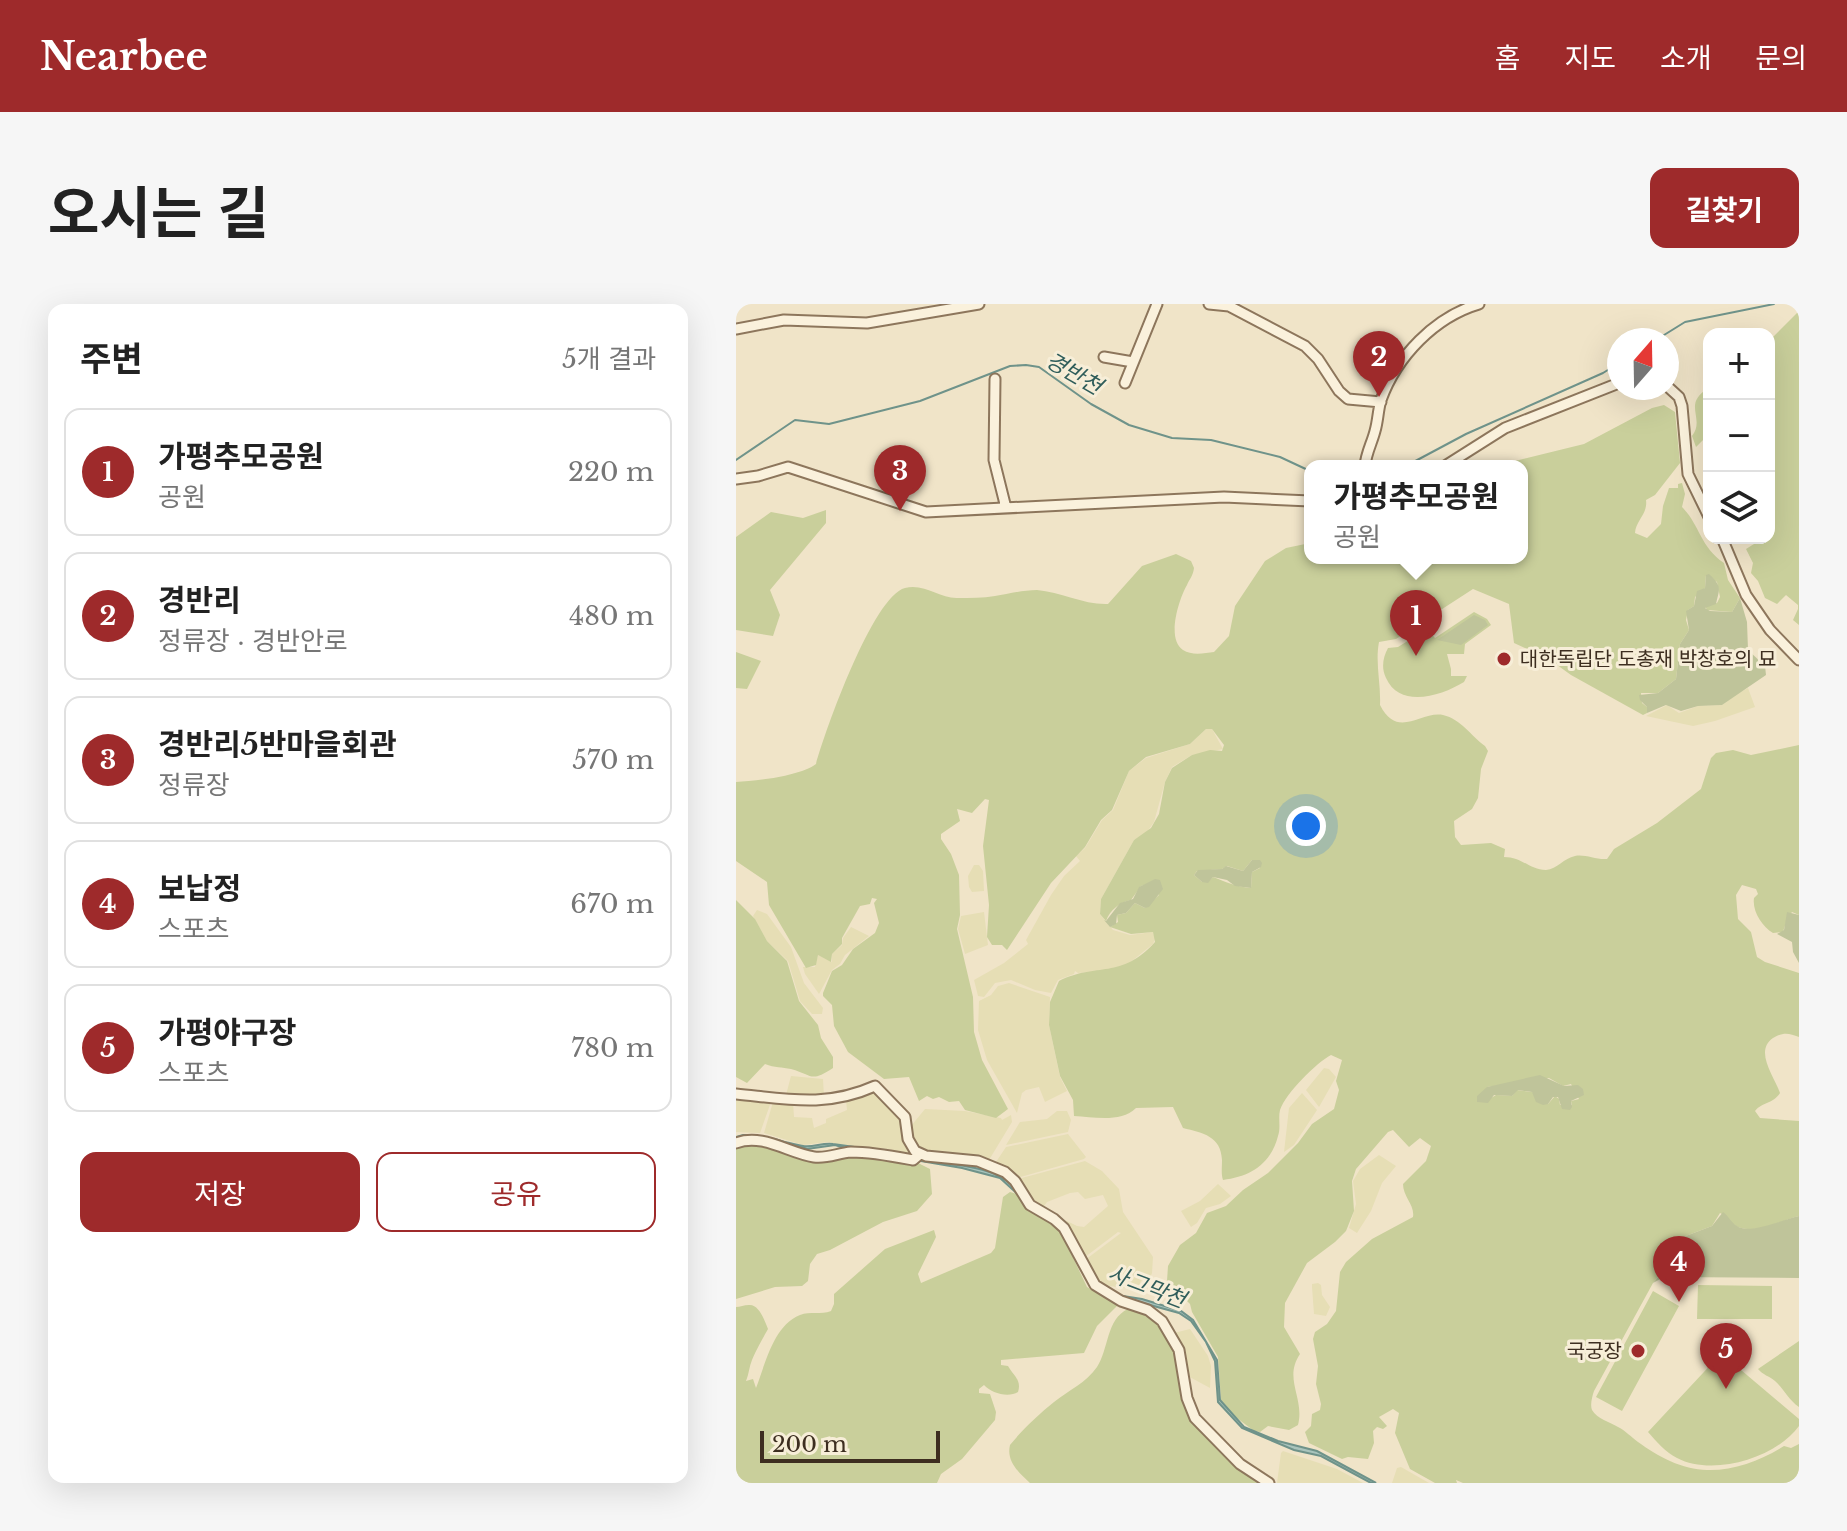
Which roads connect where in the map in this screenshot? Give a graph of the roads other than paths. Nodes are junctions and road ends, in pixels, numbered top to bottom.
1 (979, 304) edge
2 (1157, 304) edge
3 (1209, 304) edge
4 (1479, 304) edge
5 (943, 306) edge
6 (736, 329) edge
7 (1104, 357) dead end
8 (1133, 362) junction
9 (995, 379) dead end
10 (1125, 383) dead end
11 (1607, 388) edge
12 (1679, 397) edge
13 (1381, 402) junction
14 (1366, 460) edge
15 (1454, 460) edge
16 (736, 479) edge
17 (1304, 501) edge
18 (1006, 508) junction
19 (1703, 508) edge
20 (1725, 544) edge
21 (1799, 660) edge
22 (736, 1094) edge
23 (736, 1143) edge
24 (917, 1157) junction
25 (1269, 1483) edge

1 - 5 street
2 - 8 street
3 - 13 street
4 - 13 street
5 - 6 street
7 - 8 street
8 - 10 street
9 - 18 street
11 - 15 street
12 - 19 street
13 - 14 street
16 - 18 street
17 - 18 street
20 - 21 street
22 - 24 street
23 - 24 street
24 - 25 street

